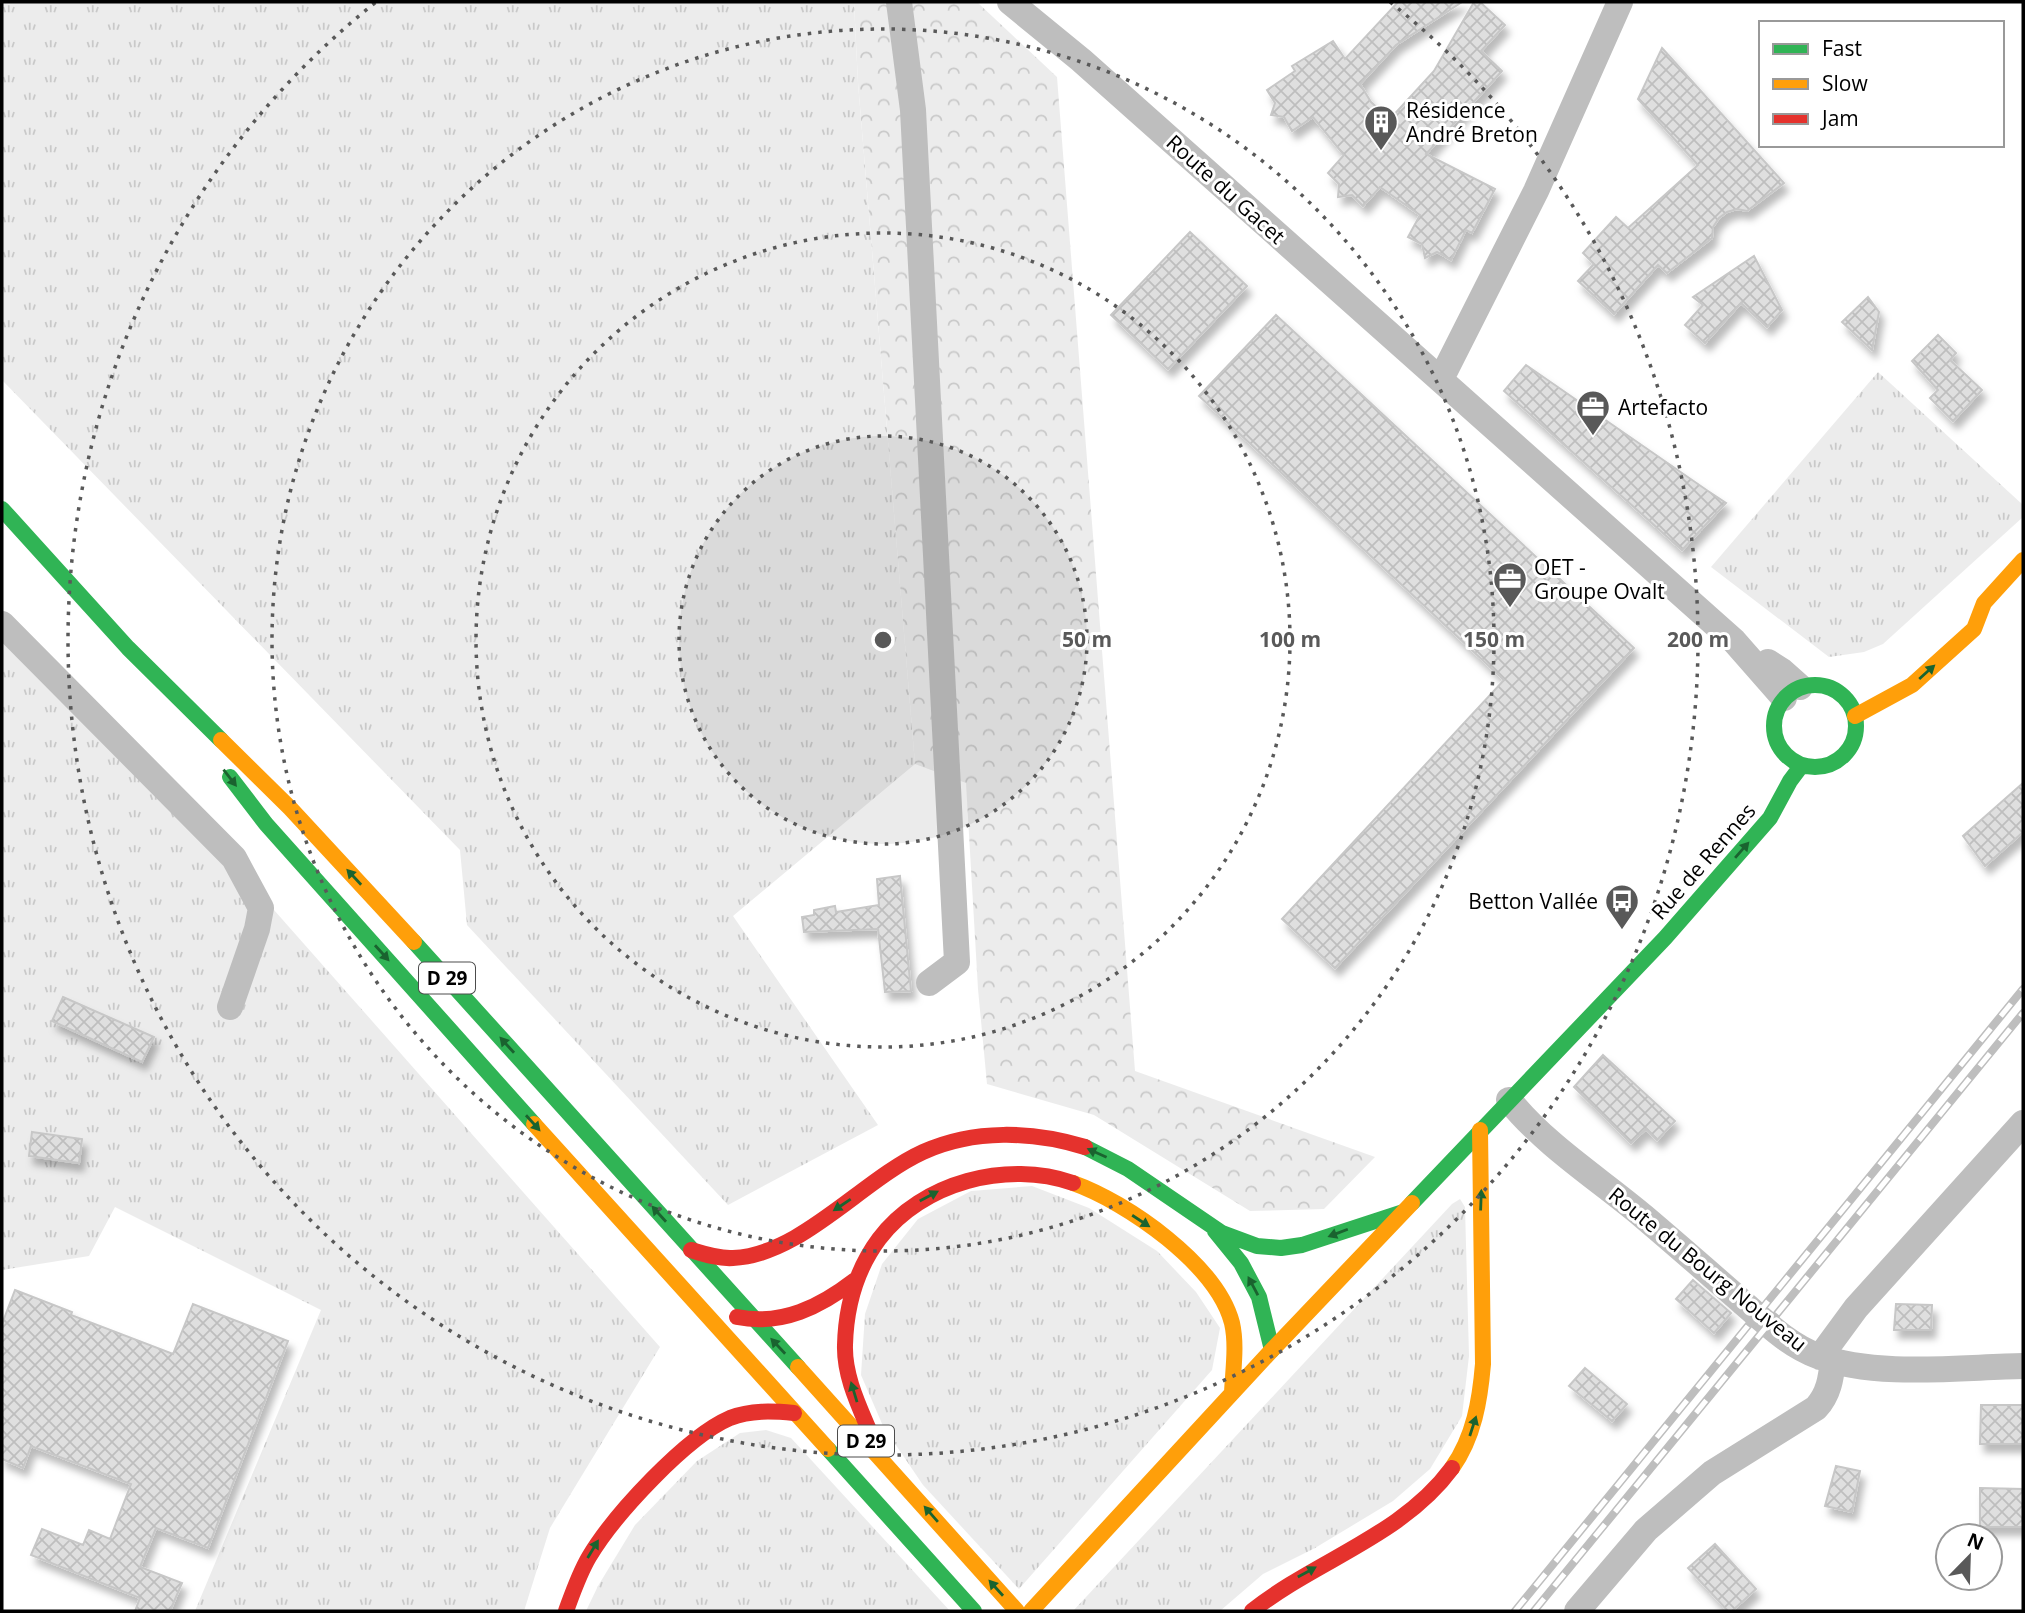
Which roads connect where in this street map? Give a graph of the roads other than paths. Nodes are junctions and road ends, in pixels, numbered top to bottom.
1 (899, 2) edge
2 (1010, 2) edge
3 (1620, 2) edge
4 (1441, 379) junction
5 (2, 509) edge
6 (2023, 560) edge
7 (1984, 603) junction
8 (1966, 610) dead end
9 (2, 624) edge
10 (128, 648) junction
11 (1863, 686) dead end
12 (1792, 692) junction
13 (1843, 696) junction
14 (1855, 716) junction
15 (1782, 751) junction
16 (1802, 765) junction
17 (1772, 766) dead end
18 (1732, 837) dead end
19 (1665, 939) junction
20 (929, 983) dead end
21 (230, 1007) dead end
22 (1509, 1100) junction
23 (2023, 1123) edge
24 (1480, 1130) junction
25 (1403, 1212) junction
26 (1215, 1231) junction
27 (691, 1250) junction
28 (666, 1269) junction
29 (855, 1280) junction
30 (754, 1320) junction
31 (1272, 1350) junction
32 (1826, 1359) junction
33 (2023, 1366) edge
34 (1232, 1393) junction
35 (794, 1413) junction
36 (879, 1455) junction
37 (566, 1611) edge
38 (974, 1611) edge
39 (1017, 1611) edge
40 (1031, 1611) edge
41 (1252, 1611) edge
42 (1577, 1611) edge

1 - 20 street
2 - 4 street, Route du Gacet
3 - 4 street
4 - 12 street, Route du Gacet
5 - 10 main road, D 29
6 - 7 main road
7 - 8 main road
14 -> 7 main road
9 - 21 street
27 -> 10 main road, D 29
10 -> 28 main road, D 29
11 - 13 main road
12 - 13 main road
12 - 15 main road
13 - 14 main road
14 - 16 main road
15 - 16 main road
15 - 17 main road
19 -> 16 main road, Rue de Rennes
18 - 19 main road, Rue de Rennes
19 - 22 main road
22 - 24 main road
22 - 32 street, Route du Bourg Nouveau
23 - 32 street
24 - 25 main road
41 -> 24 main road
25 -> 26 main road
25 - 31 main road
26 -> 27 main road
31 -> 26 main road
27 - 30 main road, D 29
28 - 30 main road, D 29
28 - 35 main road, D 29
29 - 30 main road
29 -> 34 main road
36 -> 29 main road
36 -> 30 main road, D 29
31 - 34 main road
32 - 33 street, Route du Bourg Nouveau
32 - 42 street
34 - 40 main road
37 -> 35 main road
35 - 38 main road, D 29
39 -> 36 main road, D 29

